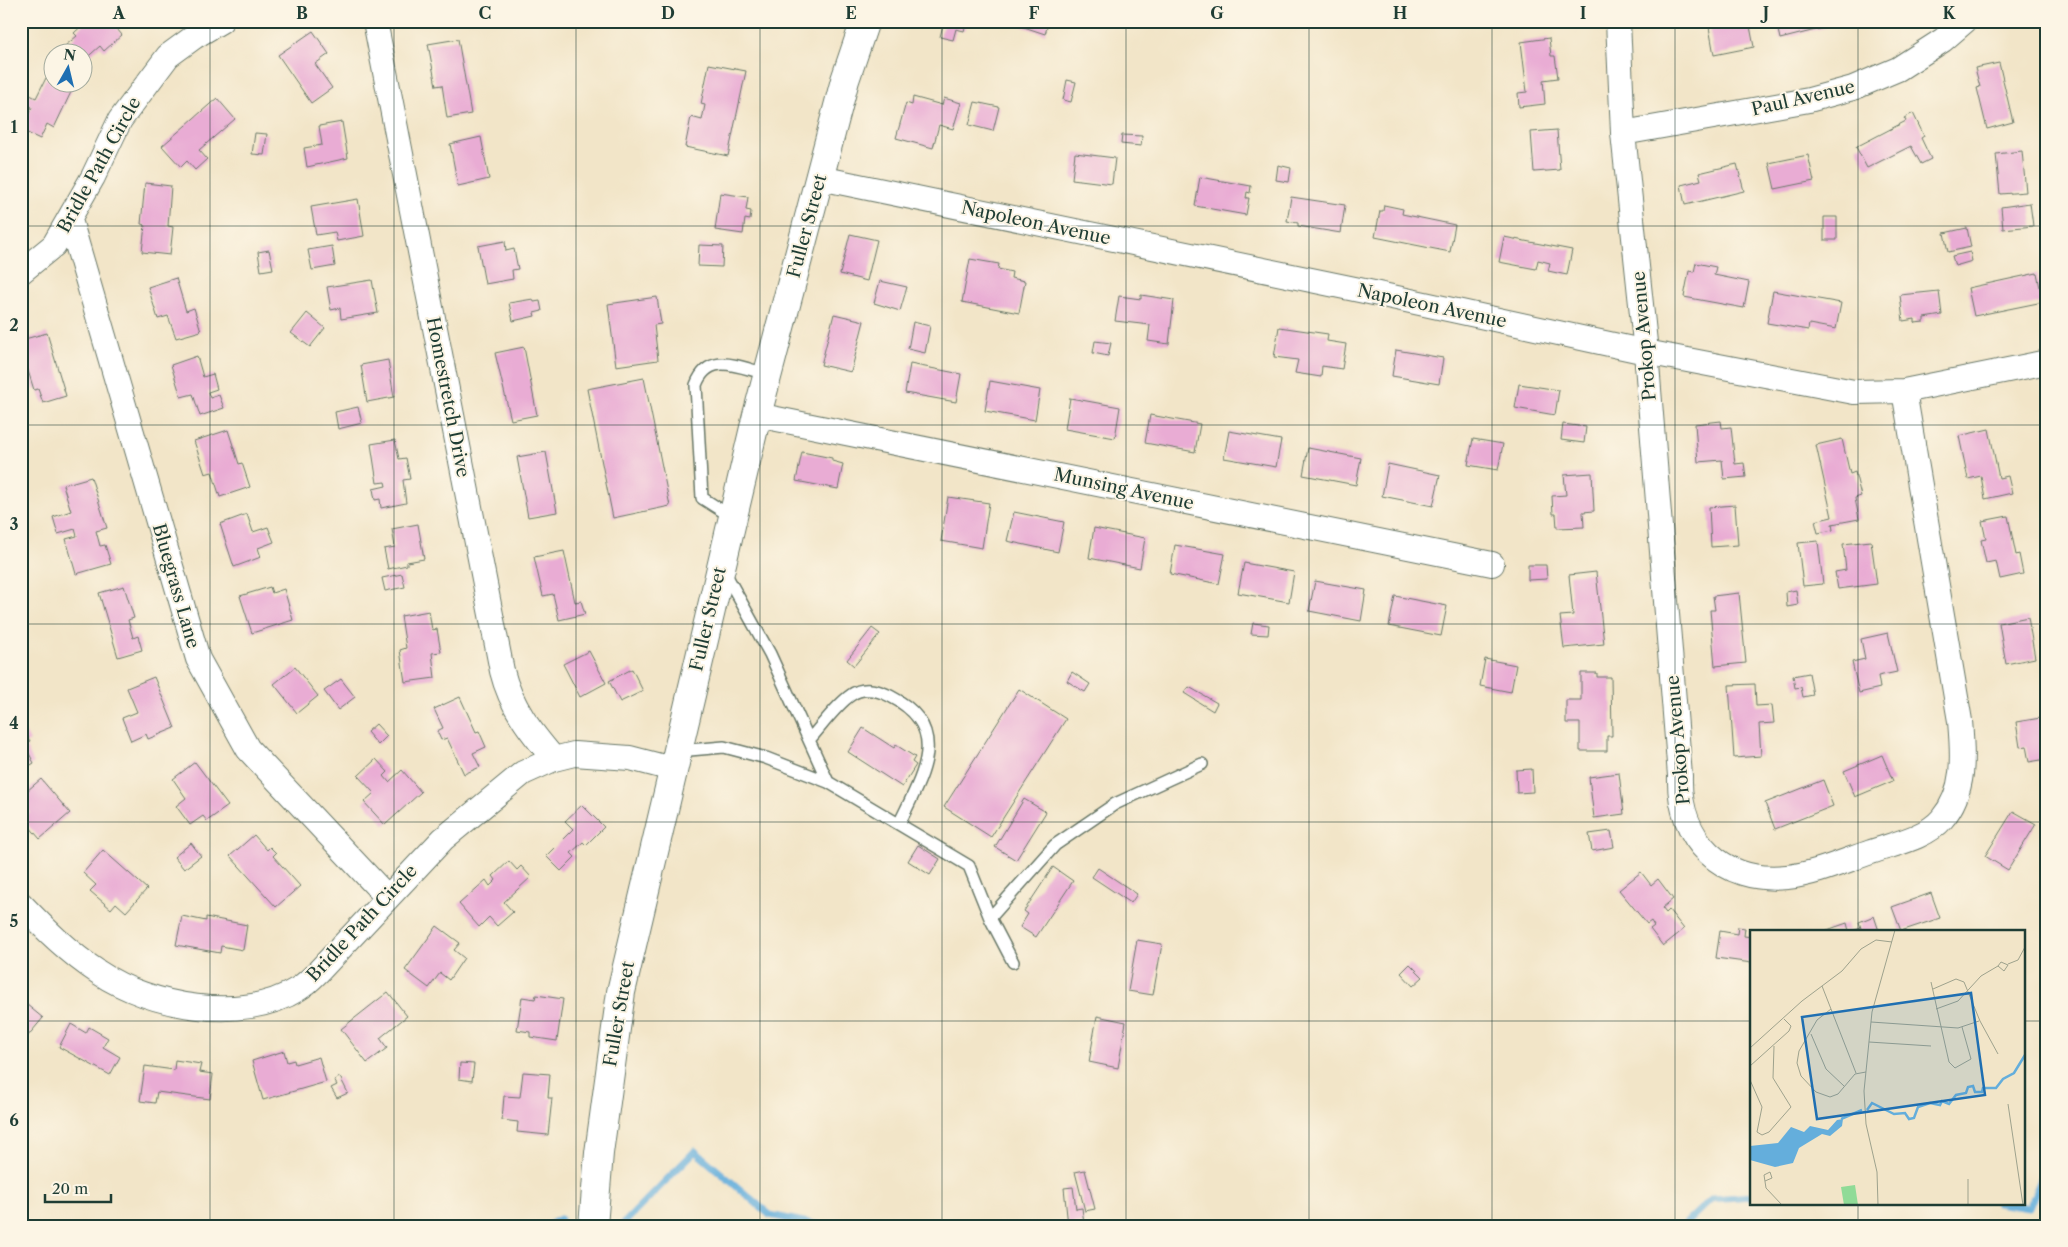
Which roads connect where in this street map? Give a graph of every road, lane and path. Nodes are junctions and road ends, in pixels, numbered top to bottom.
1 (221, 21) edge
2 (376, 21) edge
3 (865, 21) edge
4 (1618, 21) edge
5 (1965, 21) edge
6 (1623, 133) junction
7 (820, 178) junction
8 (70, 220) junction
9 (21, 272) edge
10 (1646, 352) junction
11 (2047, 362) edge
12 (767, 374) junction
13 (1904, 391) junction
14 (757, 414) junction
15 (732, 517) junction
16 (1492, 564) dead end
17 (721, 565) junction
18 (809, 740) junction
19 (554, 759) junction
20 (674, 760) junction
21 (1202, 764) dead end
22 (828, 782) junction
23 (899, 824) junction
24 (387, 897) junction
25 (21, 904) edge
26 (990, 918) junction
27 (1014, 962) dead end
28 (593, 1226) edge

1 - 8 street, Bridle Path Circle
2 - 19 street, Homestretch Drive
3 - 7 street, Fuller Street
4 - 6 street, Prokop Avenue
5 - 6 street, Paul Avenue
6 - 10 street, Prokop Avenue
7 - 10 street, Napoleon Avenue
7 - 12 street, Fuller Street
8 - 9 street, Bridle Path Circle
8 - 24 street, Bluegrass Lane
10 - 13 street, Napoleon Avenue
10 - 13 street, Prokop Avenue
11 - 13 street, Napoleon Avenue
12 - 14 street, Fuller Street
12 - 15 lane
14 - 15 street, Fuller Street
14 - 16 street, Munsing Avenue
15 - 17 street, Fuller Street
17 - 18 lane
17 - 20 street, Fuller Street
18 - 22 lane
18 - 23 lane
19 - 20 street, Bridle Path Circle
19 - 24 street, Bridle Path Circle
20 - 22 lane
20 - 28 street, Fuller Street
21 - 26 lane
22 - 23 lane
23 - 26 lane
24 - 25 street, Bridle Path Circle
26 - 27 lane

